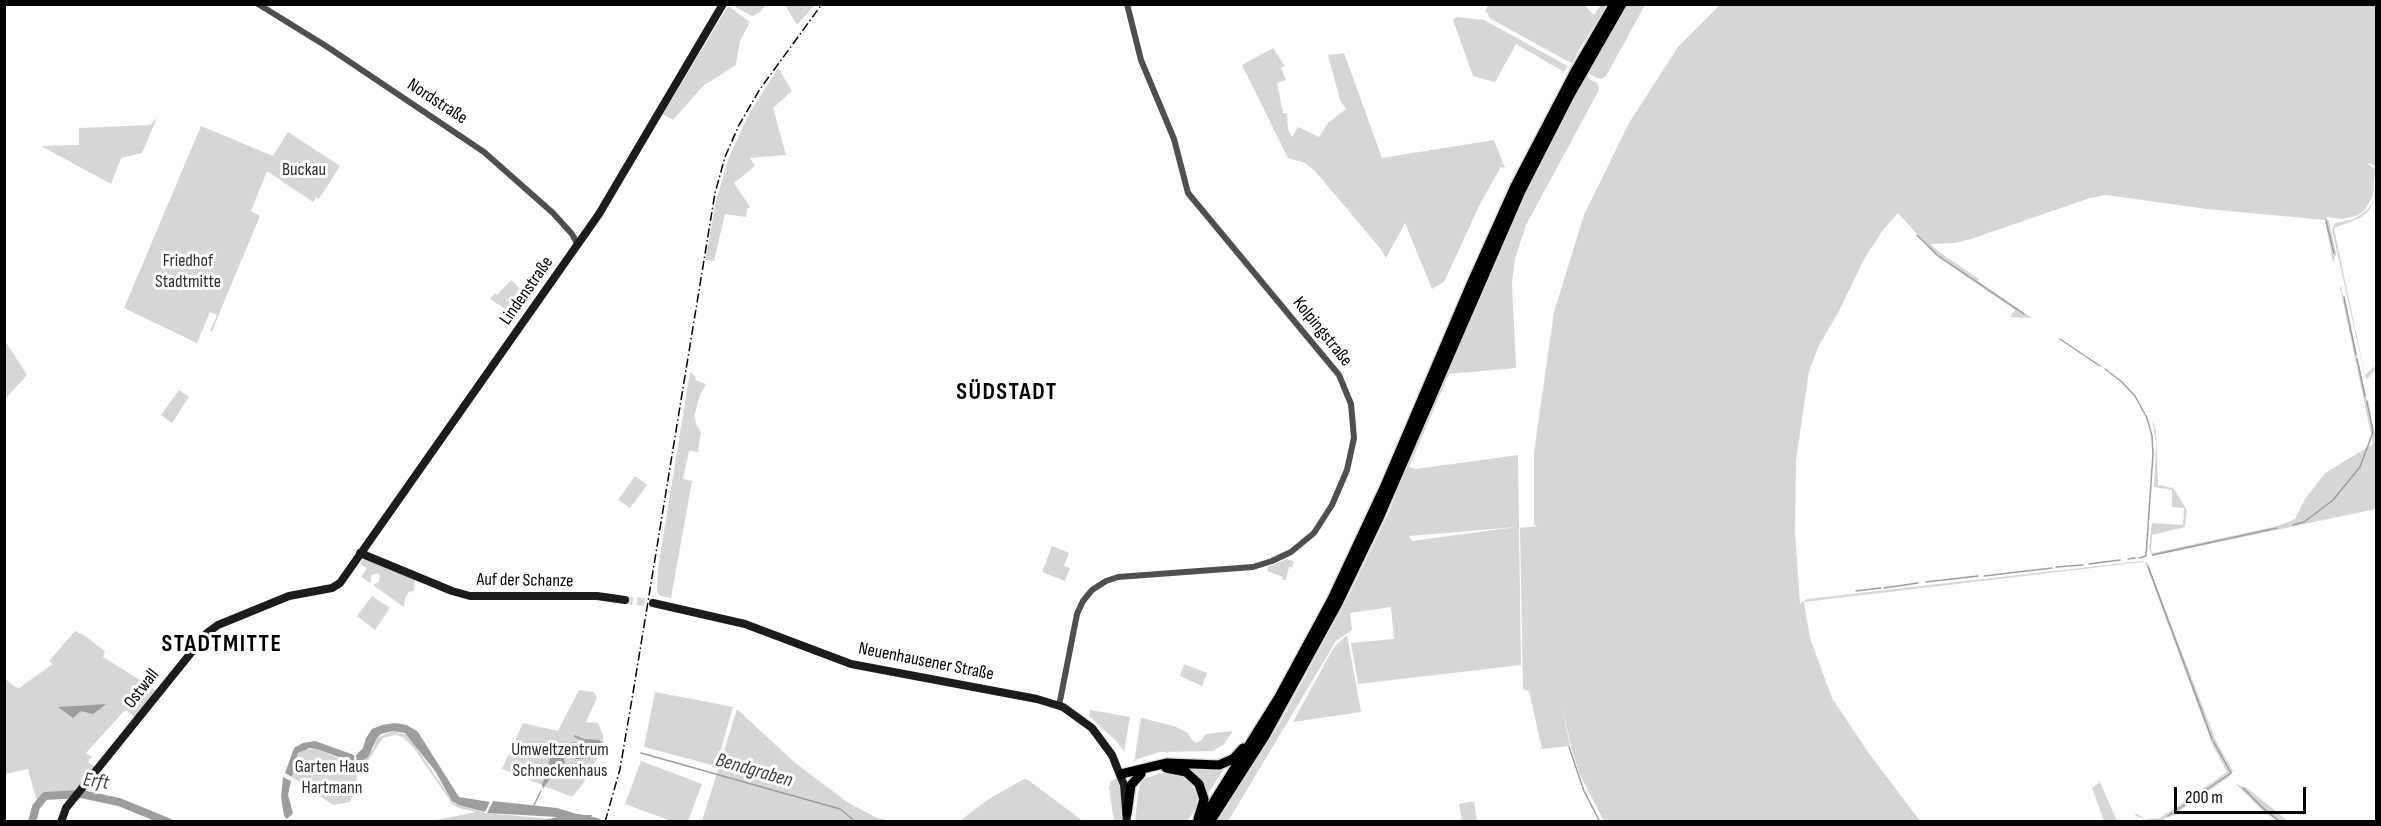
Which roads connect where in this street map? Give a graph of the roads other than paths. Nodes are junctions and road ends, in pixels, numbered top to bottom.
1 (723, 4) edge
2 (1127, 4) edge
3 (1614, 4) edge
4 (1622, 4) edge
5 (259, 5) edge
6 (578, 245) junction
7 (360, 553) junction
8 (340, 583) joint
9 (625, 600) tunnel mouth
10 (652, 603) tunnel mouth
11 (1059, 706) junction
12 (1269, 713) junction
13 (1141, 774) junction
14 (1122, 777) junction
15 (1127, 818) edge
16 (61, 822) edge
17 (1196, 822) edge
18 (1201, 822) edge
19 (1210, 822) edge

1 - 6 main road, Lindenstraße
2 - 11 street, Kolpingstraße
3 - 12 highway
4 - 19 highway
5 - 6 street, Nordstraße
6 - 7 main road, Lindenstraße
7 - 8 main road, Lindenstraße
7 - 9 main road, Auf der Schanze
8 - 16 main road, Ostwall
10 - 11 main road, Neuenhausener Straße
11 - 14 main road, Neuenhausener Straße
12 - 14 highway
12 - 18 highway
13 - 14 highway
13 - 15 highway
13 - 17 highway
14 - 15 main road, Neuenhausener Straße

